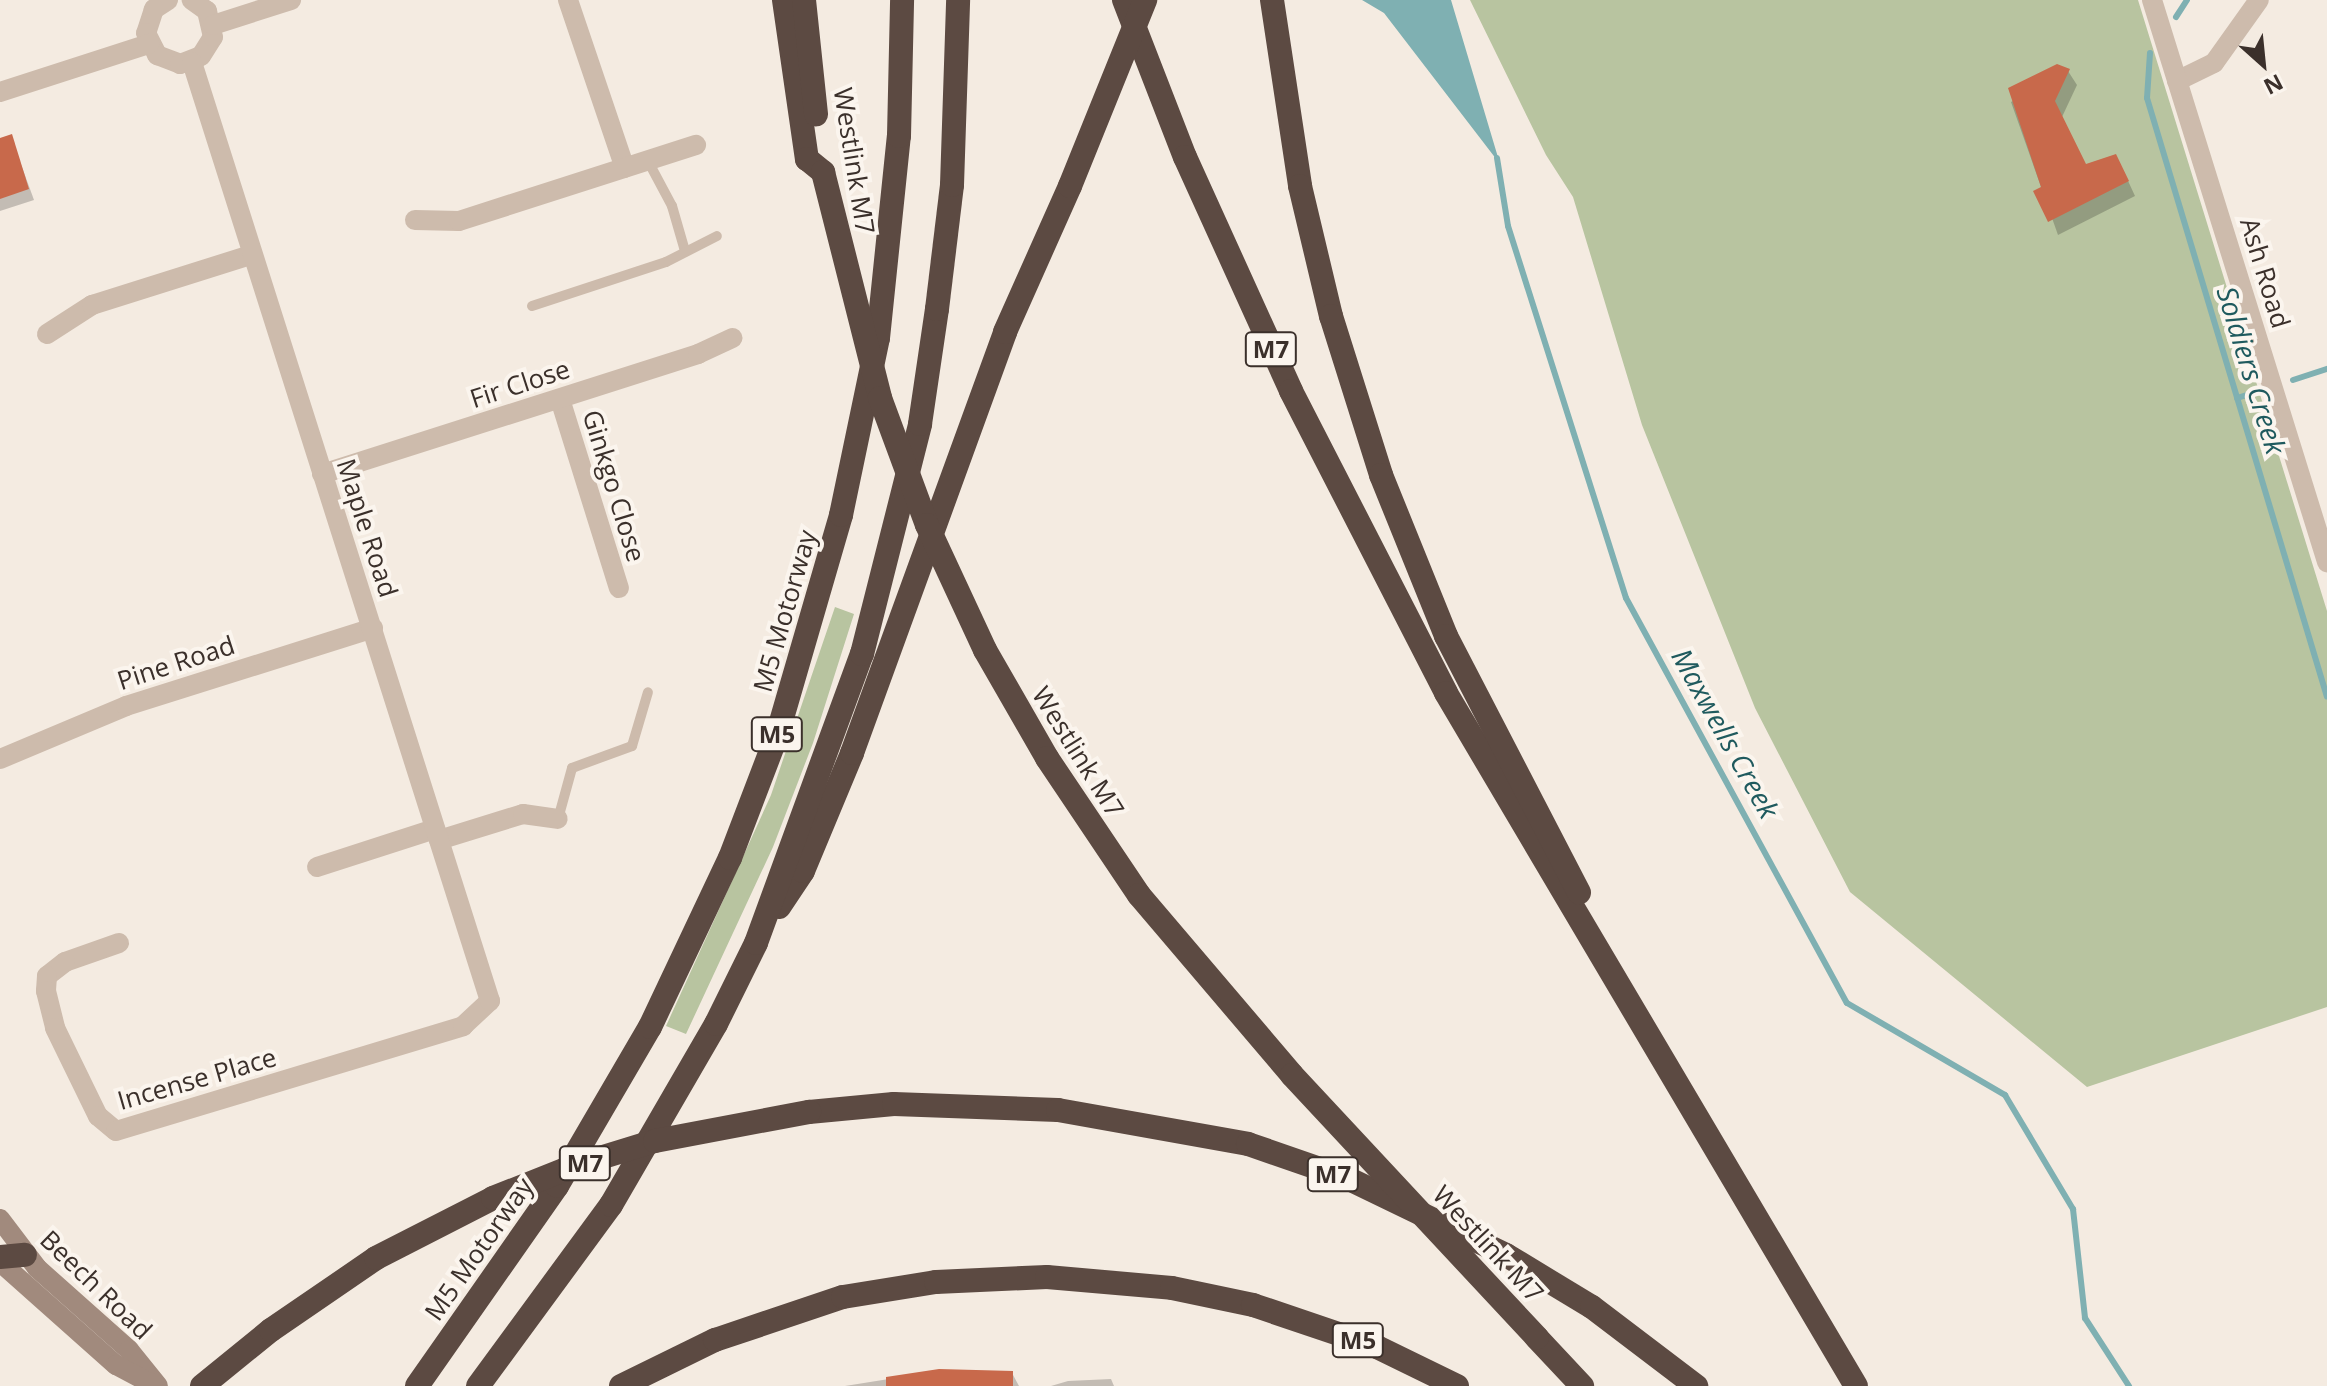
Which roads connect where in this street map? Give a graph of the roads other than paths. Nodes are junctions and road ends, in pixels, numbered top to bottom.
1 (168, 0) edge
2 (192, 0) edge
3 (291, 0) edge
4 (568, 0) edge
5 (784, 0) edge
6 (804, 0) edge
7 (902, 0) edge
8 (958, 0) edge
9 (1124, 0) edge
10 (1145, 0) edge
11 (1272, 0) edge
12 (2152, 0) edge
13 (2259, 0) edge
14 (213, 25) junction
15 (149, 44) junction
16 (192, 62) junction
17 (2177, 81) junction
18 (0, 92) edge
19 (808, 115) junction
20 (696, 145) dead end
21 (648, 161) junction
22 (625, 168) junction
23 (415, 220) dead end
24 (717, 236) dead end
25 (685, 251) junction
26 (251, 255) junction
27 (532, 306) dead end
28 (47, 334) dead end
29 (732, 338) dead end
30 (560, 399) junction
31 (322, 474) junction
32 (2327, 562) edge
33 (619, 588) dead end
34 (373, 628) junction
35 (648, 692) dead end
36 (0, 759) edge
37 (558, 819) joint
38 (437, 834) junction
39 (317, 867) dead end
40 (119, 943) dead end
41 (756, 943) junction
42 (486, 1010) joint
43 (1721, 1160) junction
44 (0, 1219) edge
45 (25, 1255) junction
46 (0, 1260) edge
47 (157, 1386) edge
48 (202, 1386) edge
49 (417, 1386) edge
50 (478, 1386) edge
51 (621, 1386) edge
52 (1457, 1386) edge
53 (1582, 1386) edge
54 (1696, 1386) edge
55 (1856, 1386) edge

1 - 15 street
2 - 14 street
3 - 14 street
4 - 22 street
5 - 19 highway
6 - 19 highway, Westlink M7
7 - 49 highway, M5 Motorway / M5
8 - 41 highway, M5
9 - 43 highway, M7
10 - 41 highway, bridge
11 - 43 highway
12 - 17 street, Ash Road
13 - 17 street
14 - 16 street
15 - 16 street
15 - 18 street
16 - 26 street, Maple Road
17 - 32 street, Ash Road
19 - 53 highway, Westlink M7 / M7, bridge
20 - 21 street
21 - 22 street
21 - 25 lane
22 - 23 street
24 - 25 lane
25 - 27 lane
26 - 28 street
26 - 31 street, Maple Road
29 - 30 street, Fir Close
30 - 31 street, Fir Close
30 - 33 street, Ginkgo Close
31 - 34 street, Maple Road
34 - 36 street, Pine Road
34 - 38 street, Maple Road
35 - 37 lane
37 - 38 street
38 - 39 street
38 - 42 street, Maple Road
40 - 42 street, Incense Place
41 - 50 highway, M5
43 - 55 highway, M7
44 - 45 main road, Beech Road
45 - 46 highway
45 - 47 main road, Beech Road
46 - 47 main road, Beech Road
48 - 54 highway, M7, bridge
51 - 52 highway, M5

